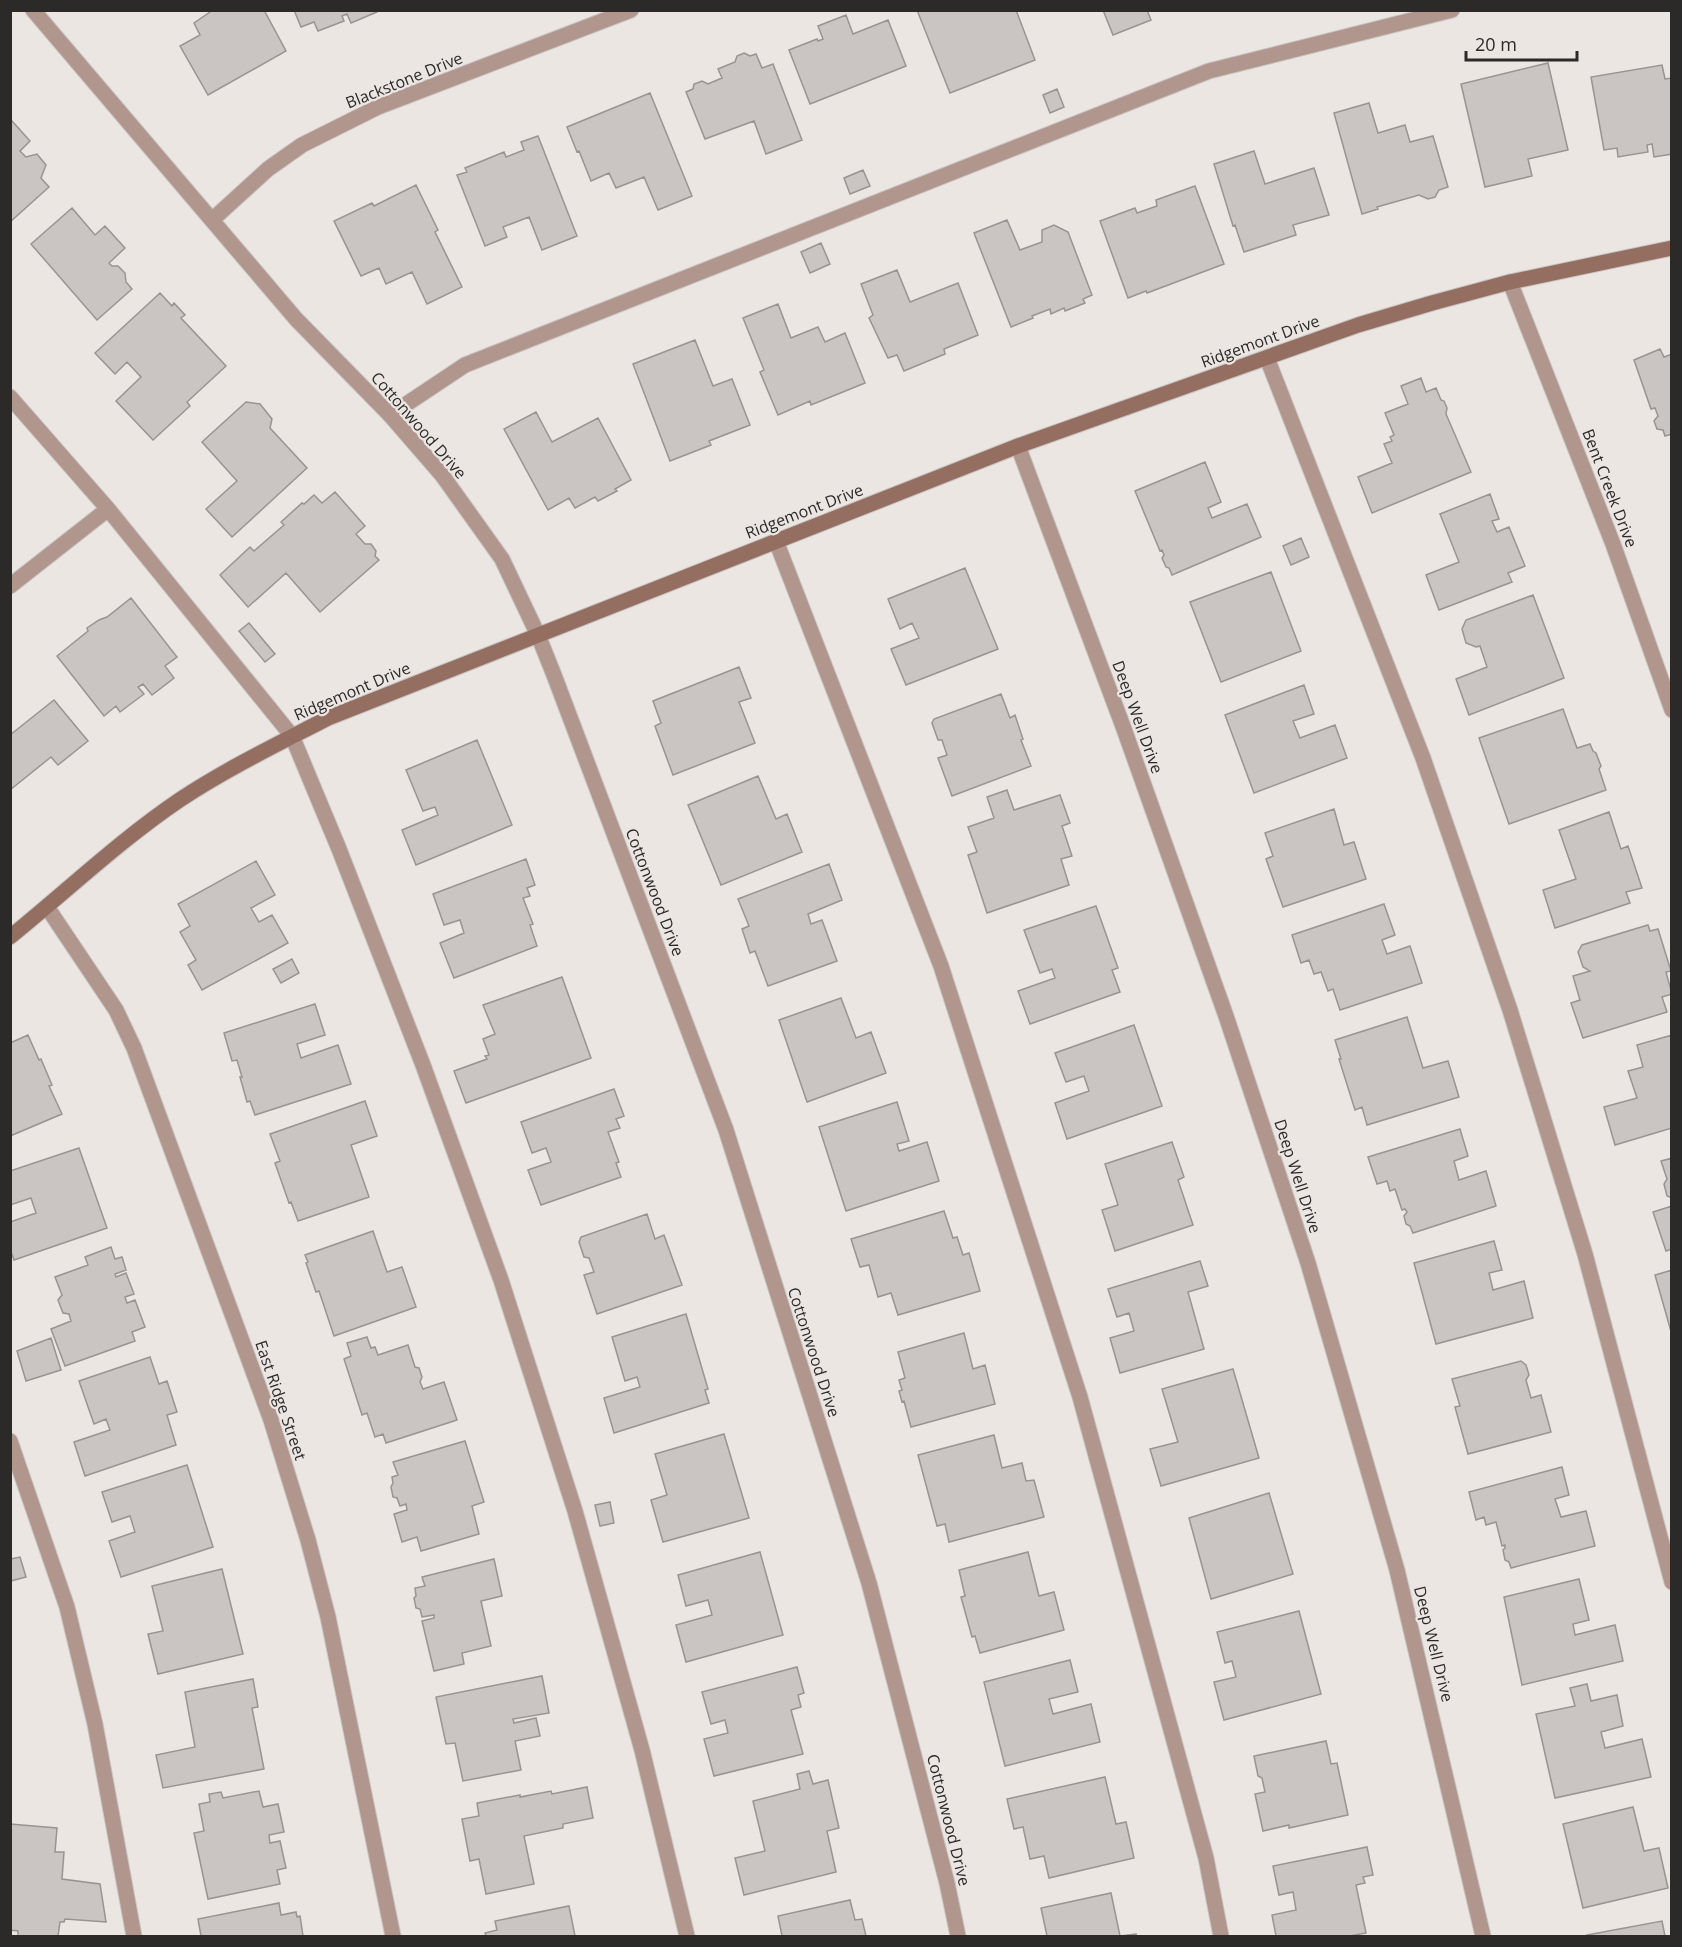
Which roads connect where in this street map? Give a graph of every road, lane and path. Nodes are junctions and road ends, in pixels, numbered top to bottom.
1 (631, 10) edge
2 (1452, 10) edge
3 (36, 12) edge
4 (212, 220) junction
5 (1671, 248) edge
6 (1510, 282) junction
7 (1267, 358) junction
8 (10, 397) edge
9 (390, 415) junction
10 (1018, 446) junction
11 (108, 509) junction
12 (776, 541) junction
13 (10, 586) edge
14 (538, 635) junction
15 (1671, 710) edge
16 (292, 736) junction
17 (47, 907) junction
18 (10, 937) edge
19 (10, 1441) edge
20 (1671, 1582) edge
21 (134, 1936) edge
22 (393, 1936) edge
23 (687, 1936) edge
24 (958, 1936) edge
25 (1221, 1936) edge
26 (1483, 1936) edge

1 - 4 street, Blackstone Drive
2 - 9 street
3 - 4 street, Cottonwood Drive
4 - 9 street, Cottonwood Drive
5 - 6 street, Ridgemont Drive
6 - 7 street, Ridgemont Drive
6 - 15 street, Bent Creek Drive
7 - 10 street, Ridgemont Drive
7 - 20 street
8 - 11 street
9 - 14 street, Cottonwood Drive
10 - 12 street, Ridgemont Drive
10 - 26 street, Deep Well Drive
11 - 13 street
11 - 16 street
12 - 14 street, Ridgemont Drive
12 - 25 street
14 - 16 street, Ridgemont Drive
14 - 24 street, Cottonwood Drive
16 - 17 street, Ridgemont Drive
16 - 23 street
17 - 18 street, Ridgemont Drive
17 - 22 street, East Ridge Street
19 - 21 street

